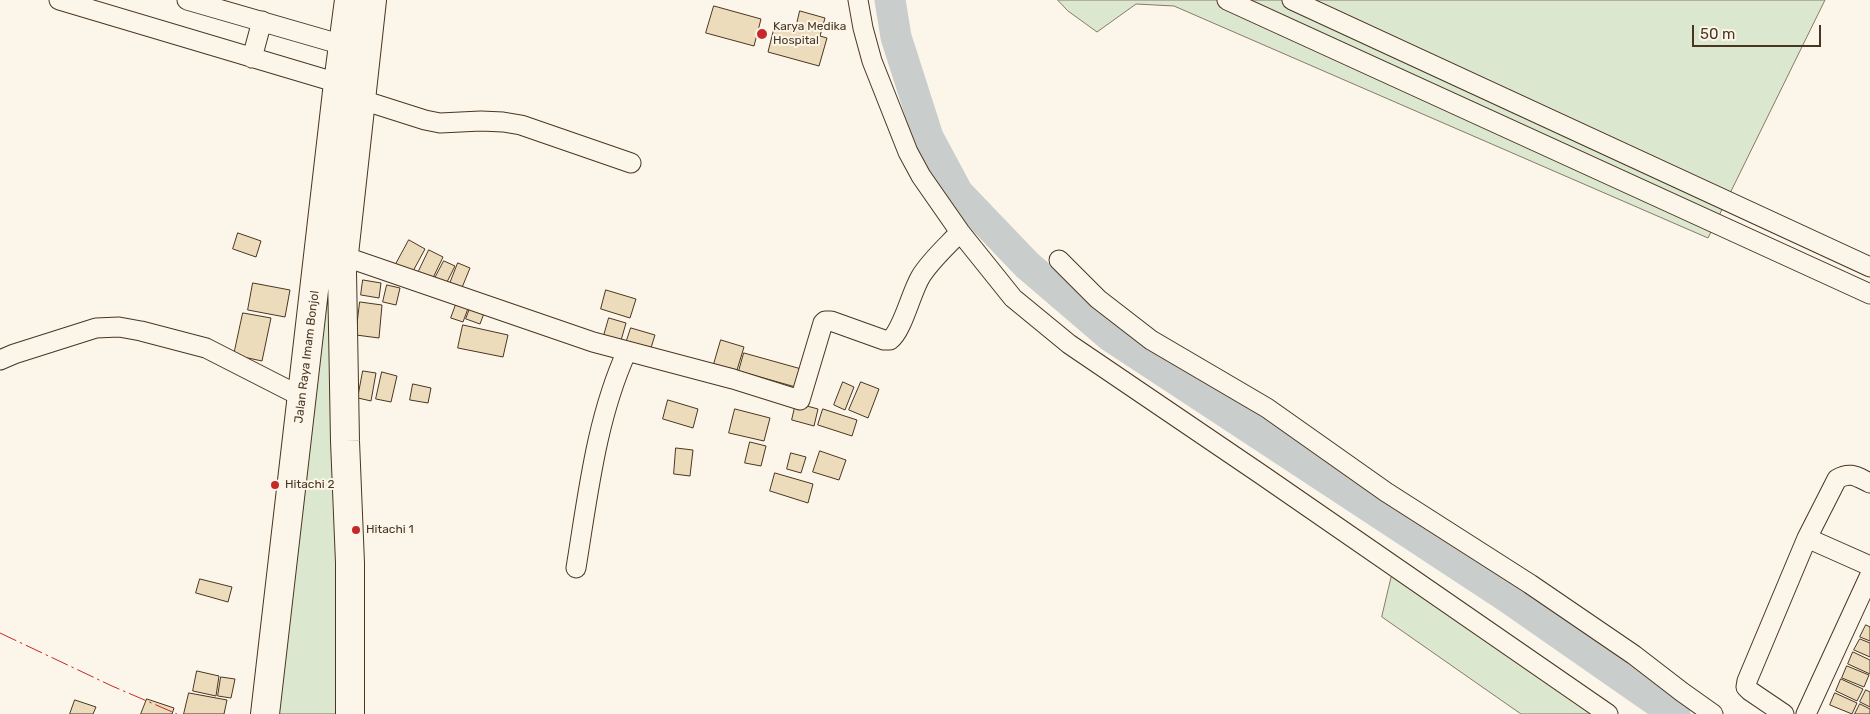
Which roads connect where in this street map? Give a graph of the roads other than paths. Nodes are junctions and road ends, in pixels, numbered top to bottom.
1 (59, 0) edge
2 (186, 0) edge
3 (349, 0) edge
4 (372, 0) edge
5 (858, 0) edge
6 (1227, 0) edge
7 (1292, 0) edge
8 (262, 21) junction
9 (343, 45) junction
10 (252, 58) junction
11 (338, 83) junction
12 (360, 99) junction
13 (631, 163) dead end
14 (960, 232) junction
15 (343, 256) junction
16 (1059, 260) dead end
17 (1870, 267) edge
18 (1870, 294) edge
19 (627, 352) junction
20 (0, 360) edge
21 (302, 396) junction
22 (1870, 483) edge
23 (1807, 538) junction
24 (1870, 566) edge
25 (576, 568) dead end
26 (1870, 575) edge
27 (265, 714) edge
28 (350, 714) edge
29 (1608, 714) edge
30 (1713, 714) edge
31 (1784, 714) edge
32 (1806, 714) edge

1 - 10 street
2 - 8 street
3 - 9 highway, Jalan Raya Imam Bonjol
4 - 12 highway
5 - 14 street
6 - 18 street
7 - 17 street
8 - 9 street
8 - 10 street
9 - 11 highway, Jalan Raya Imam Bonjol
10 - 11 street
11 - 21 highway, Jalan Raya Imam Bonjol
12 - 13 street
12 - 15 highway
14 - 19 street
14 - 29 street
15 - 19 street
15 - 28 highway
16 - 30 street
19 - 25 street
20 - 21 street
21 - 27 highway, Jalan Raya Imam Bonjol
22 - 23 street
23 - 24 street
23 - 31 street
26 - 32 street

